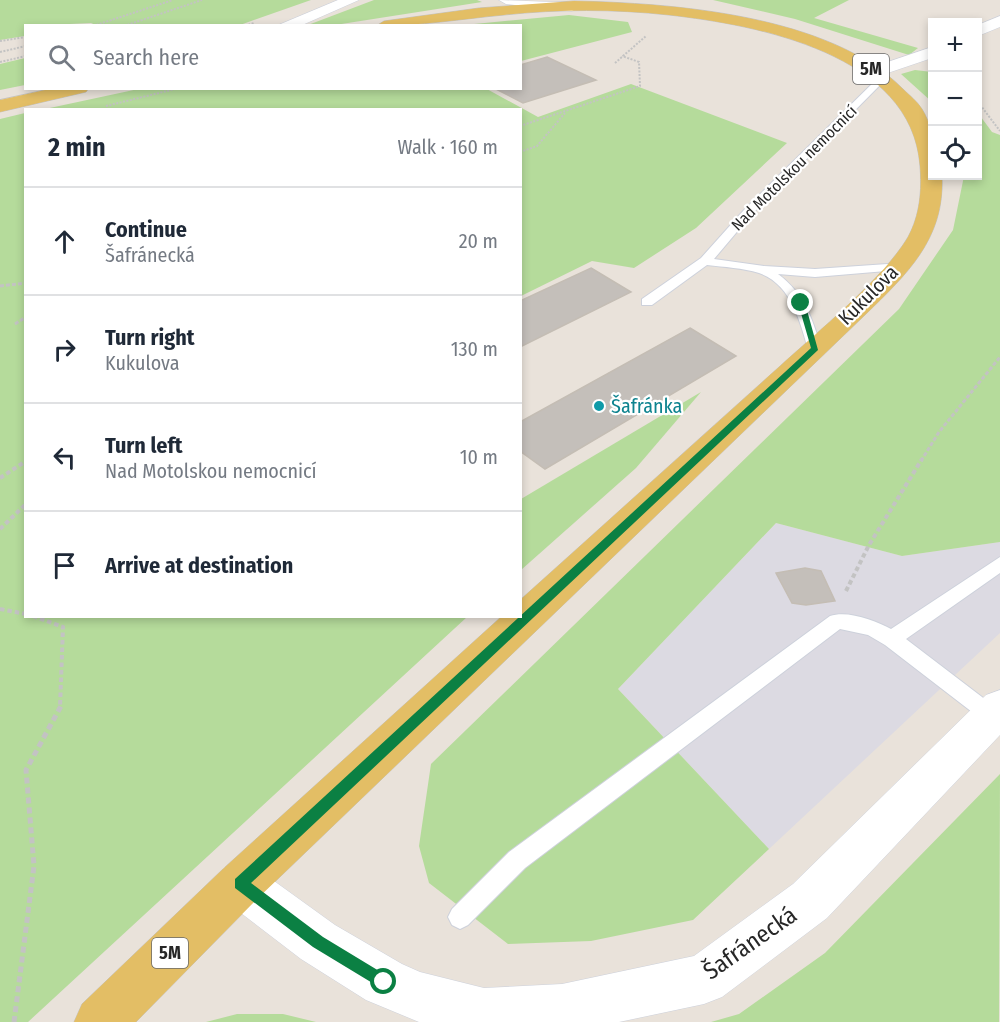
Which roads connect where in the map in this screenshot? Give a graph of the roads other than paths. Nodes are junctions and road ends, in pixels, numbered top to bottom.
1 (352, 0) edge
2 (506, 0) edge
3 (572, 6) junction
4 (1000, 21) edge
5 (289, 24) edge
6 (397, 24) edge
7 (982, 29) edge
8 (928, 54) edge
9 (880, 74) junction
10 (71, 90) edge
11 (0, 106) edge
12 (705, 261) junction
13 (898, 266) junction
14 (764, 270) junction
15 (647, 302) dead end
16 (815, 349) junction
17 (1000, 564) edge
18 (892, 639) junction
19 (996, 712) edge
20 (240, 884) junction
21 (460, 917) dead end
22 (100, 1022) edge

1 - 5 street
2 - 3 street
3 - 6 main road, Kukulova / 5M
3 - 9 main road, Kukulova / 5M
4 - 7 street
8 - 9 street, Nad Motolskou nemocnicí
9 - 12 lane, Nad Motolskou nemocnicí
9 - 13 main road, Kukulova / 5M
10 - 11 main road
12 - 14 lane
12 - 15 lane, Nad Motolskou nemocnicí
13 - 14 lane
13 - 16 main road, Kukulova / 5M
14 - 16 lane
16 - 20 main road, Kukulova / 5M
17 - 18 lane
18 - 19 lane
18 - 21 lane
19 - 20 street, Šafránecká
20 - 22 main road, Kukulova / 5M

